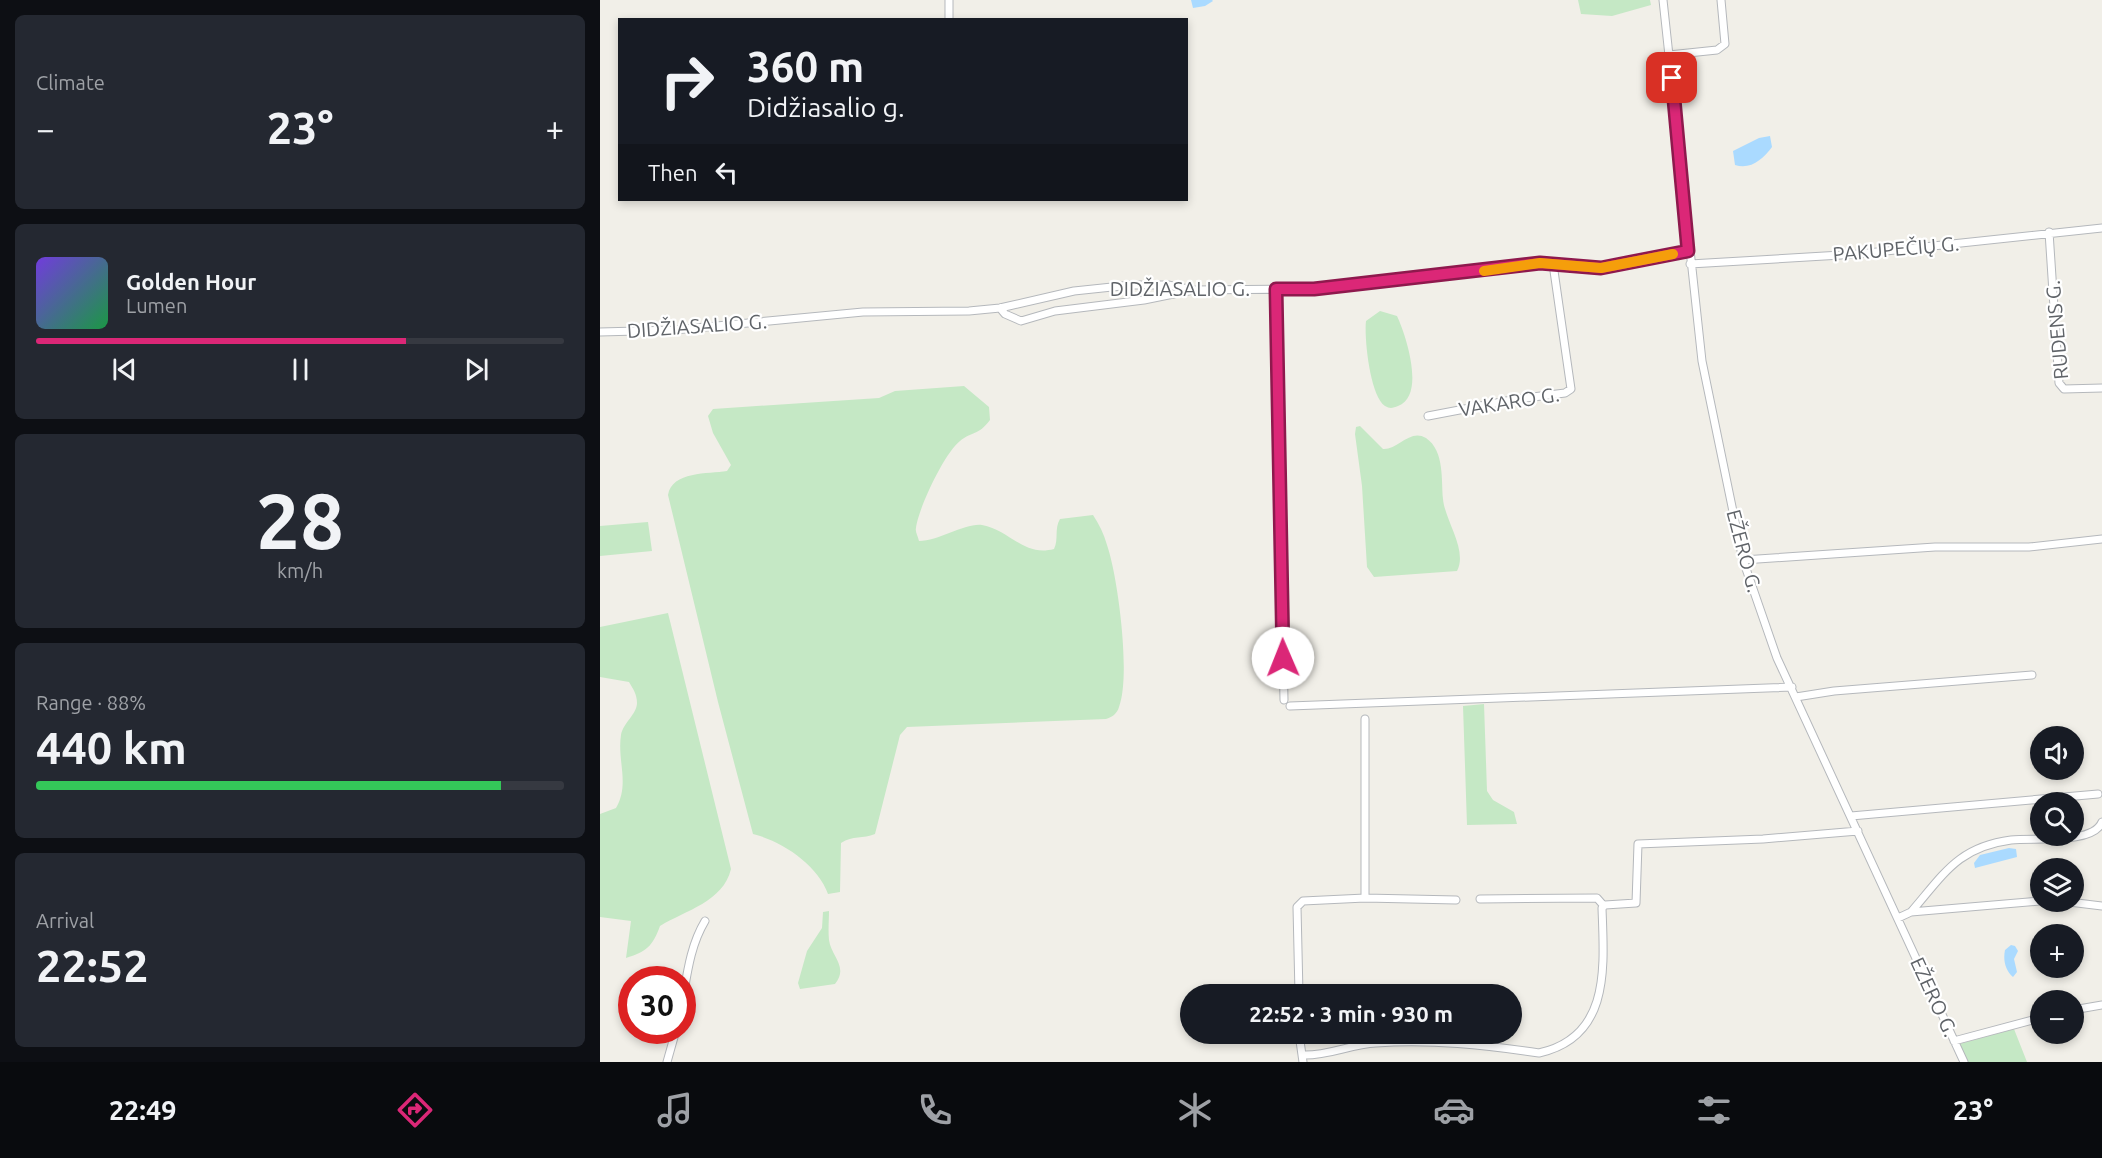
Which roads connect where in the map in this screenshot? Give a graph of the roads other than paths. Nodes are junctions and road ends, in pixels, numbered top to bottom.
1 (949, 0) edge
2 (1663, 0) edge
3 (1721, 0) edge
4 (949, 18) edge
5 (1669, 55) junction
6 (2102, 228) edge
7 (2049, 232) junction
8 (1688, 251) junction
9 (1554, 264) junction
10 (1690, 264) junction
11 (1276, 289) junction
12 (1193, 290) junction
13 (1000, 308) junction
14 (600, 332) edge
15 (2102, 388) edge
16 (1428, 416) dead end
17 (2102, 539) edge
18 (1743, 560) junction
19 (2032, 675) dead end
20 (1792, 687) junction
21 (1796, 697) junction
22 (1284, 700) dead end
23 (1290, 706) dead end
24 (1365, 718) dead end
25 (2101, 794) edge
26 (1851, 816) junction
27 (2102, 822) edge
28 (1858, 831) junction
29 (1365, 898) junction
30 (1480, 899) dead end
31 (1456, 900) dead end
32 (2030, 902) edge
33 (2084, 904) edge
34 (1604, 906) junction
35 (2102, 906) edge
36 (1911, 912) junction
37 (1898, 918) junction
38 (705, 921) dead end
39 (689, 966) edge
40 (1299, 984) edge
41 (2102, 1005) edge
42 (2084, 1008) edge
43 (2030, 1021) edge
44 (1954, 1041) junction
45 (672, 1044) edge
46 (1303, 1058) edge
47 (667, 1062) edge
48 (1964, 1062) edge

1 - 4 street
2 - 5 street, EŽERO G.
3 - 5 street
5 - 8 street, EŽERO G.
6 - 7 street, PAKUPEČIŲ G.
7 - 10 street, PAKUPEČIŲ G.
7 - 15 street, RUDENS G.
8 - 9 street, DIDŽIASALIO G.
8 - 10 street, EŽERO G.
9 - 11 street, DIDŽIASALIO G.
9 - 16 street, VAKARO G.
10 - 18 street, EŽERO G.
11 - 12 street, DIDŽIASALIO G.
11 - 22 street
12 - 13 street, DIDŽIASALIO G.
12 - 13 street
13 - 14 street, DIDŽIASALIO G.
17 - 18 street
18 - 20 street, EŽERO G.
19 - 21 street
20 - 21 street, EŽERO G.
20 - 23 street
21 - 26 street, EŽERO G.
24 - 29 street
25 - 26 street
26 - 28 street, EŽERO G.
27 - 36 street
28 - 34 street
28 - 37 street, EŽERO G.
29 - 31 street
29 - 40 street
30 - 34 street
32 - 36 street
33 - 35 street
34 - 46 street
36 - 37 street
37 - 44 street, EŽERO G.
38 - 39 street
41 - 42 street
43 - 44 street
44 - 48 street, EŽERO G.
45 - 47 street

